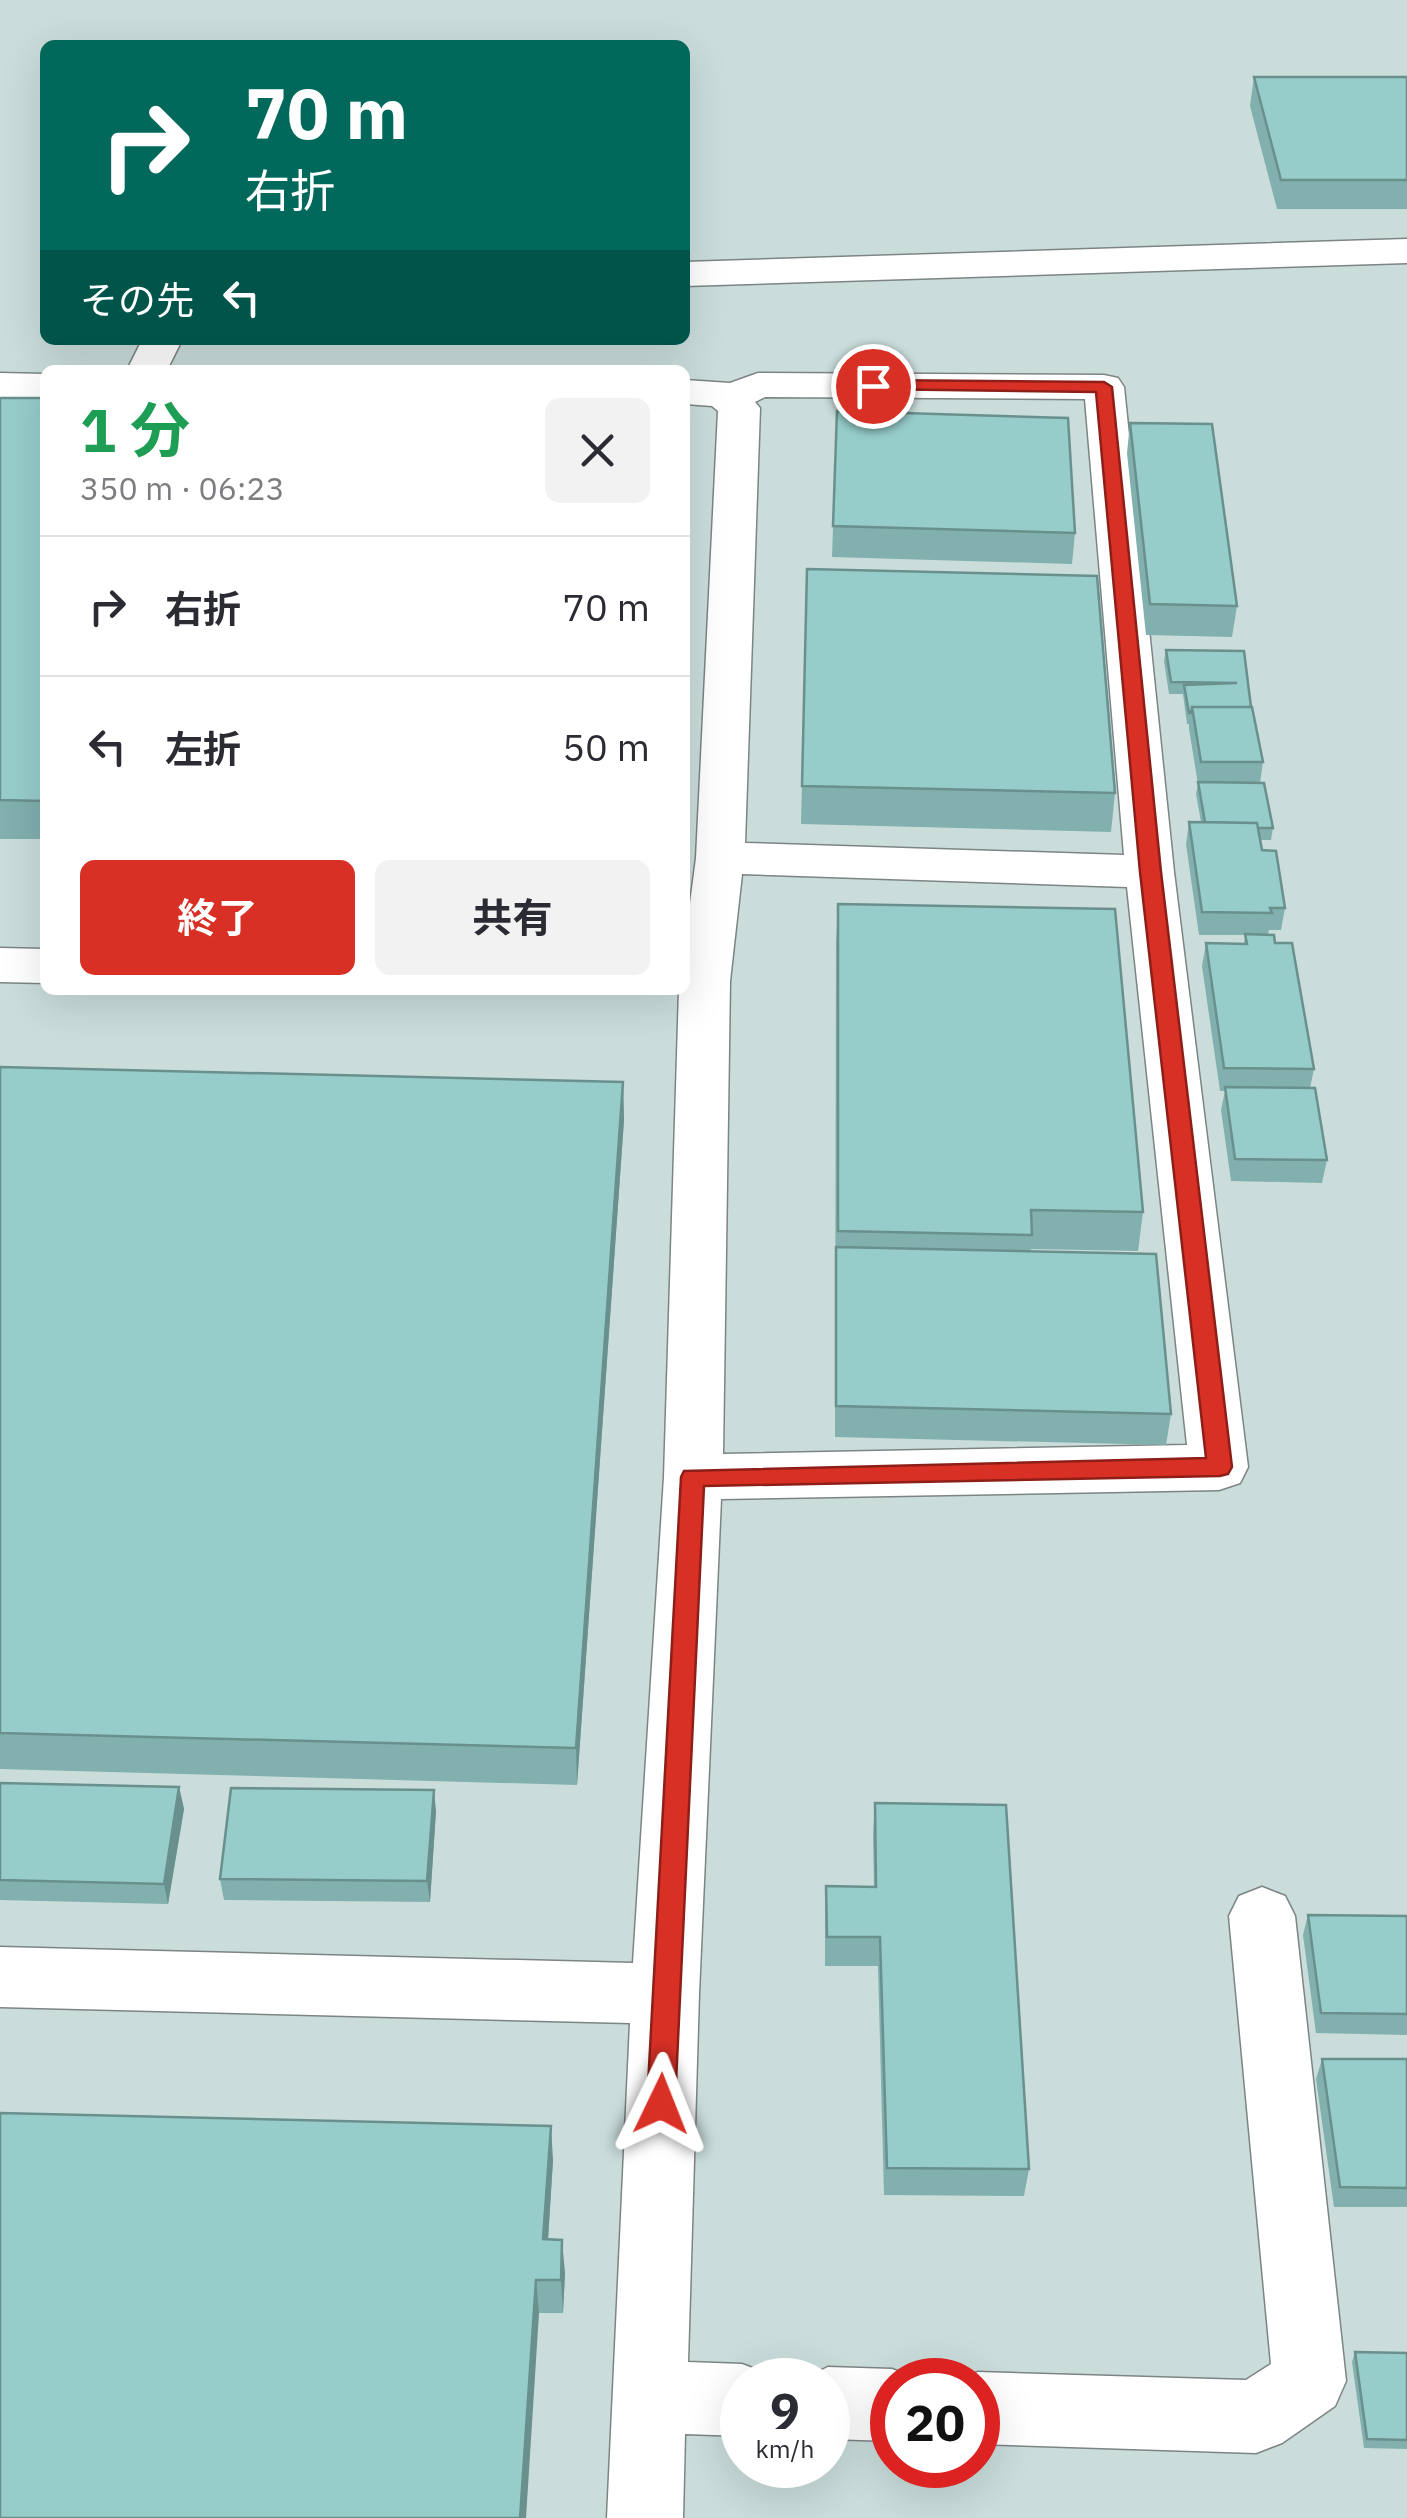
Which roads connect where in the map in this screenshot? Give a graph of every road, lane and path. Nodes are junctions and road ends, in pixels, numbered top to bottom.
1 (1407, 251) edge
2 (690, 274) edge
3 (0, 385) edge
4 (40, 386) edge
5 (690, 393) edge
6 (732, 398) junction
7 (720, 858) junction
8 (1150, 872) junction
9 (0, 966) edge
10 (40, 966) edge
11 (695, 981) edge
12 (693, 1477) junction
13 (1262, 1916) dead end
14 (0, 1977) edge
15 (666, 1994) junction
16 (650, 2397) junction
17 (720, 2399) edge
18 (1000, 2409) edge
19 (645, 2518) edge

1 - 2 lane
3 - 4 lane
5 - 6 lane
6 - 7 lane
6 - 8 lane
7 - 8 lane
7 - 11 lane
8 - 12 lane
9 - 10 lane
11 - 12 lane
12 - 15 lane
13 - 18 lane
14 - 15 lane
15 - 16 lane
16 - 17 lane
16 - 19 lane

